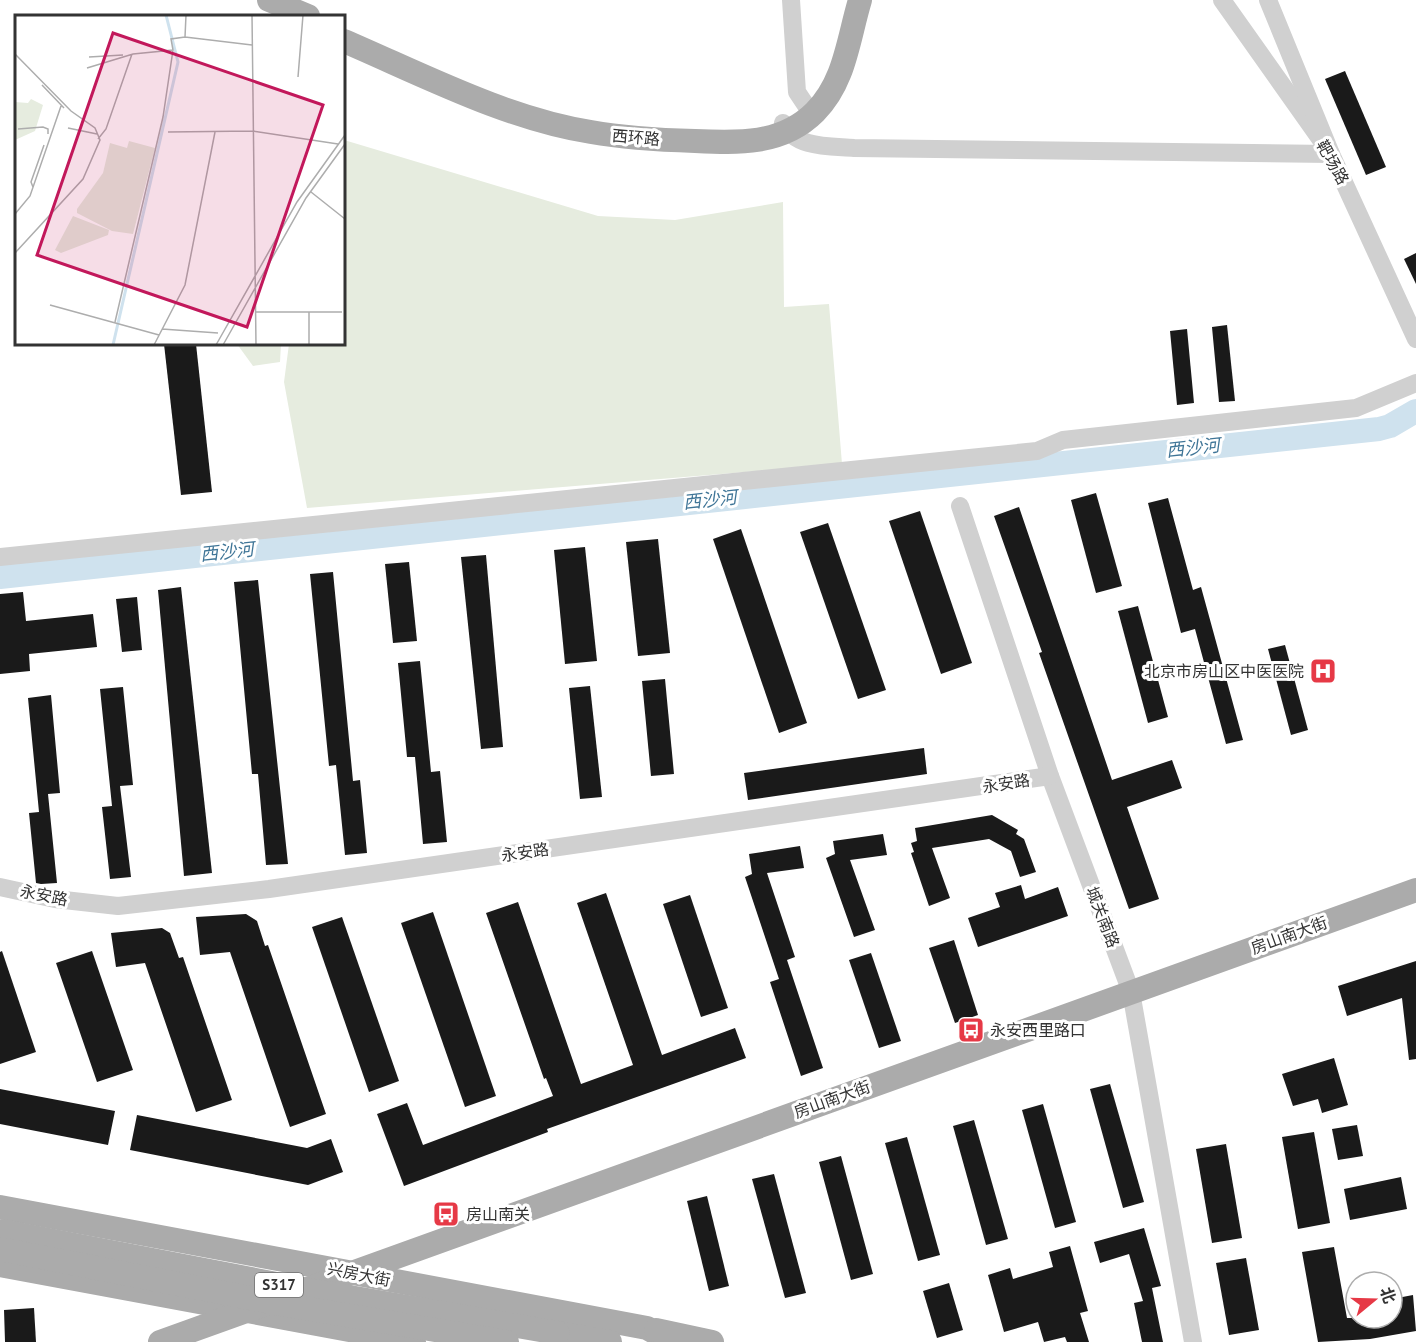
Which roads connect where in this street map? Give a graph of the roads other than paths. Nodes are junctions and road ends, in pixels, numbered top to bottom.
1 (248, 0) edge
2 (269, 0) edge
3 (791, 0) edge
4 (851, 0) edge
5 (860, 0) edge
6 (1222, 0) edge
7 (1268, 0) edge
8 (285, 15) edge
9 (306, 15) edge
10 (345, 32) edge
11 (345, 41) edge
12 (807, 107) junction
13 (785, 127) junction
14 (1331, 154) junction
15 (1416, 339) edge
16 (1416, 383) edge
17 (960, 506) dead end
18 (0, 557) edge
19 (1050, 776) junction
20 (0, 886) edge
21 (1416, 890) edge
22 (1131, 992) junction
23 (1, 1229) edge
24 (0, 1264) edge
25 (352, 1273) junction
26 (248, 1310) junction
27 (647, 1328) junction
28 (160, 1342) edge
29 (414, 1342) edge
30 (507, 1342) edge
31 (610, 1342) edge
32 (672, 1342) edge
33 (712, 1342) edge
34 (1193, 1342) edge

1 - 8 main road
2 - 9 main road
3 - 12 street
4 - 12 main road, 西环路
5 - 13 main road, 西环路
6 - 14 street, 靶场路
7 - 14 street
10 - 13 main road, 西环路
11 - 13 main road, 西环路
12 - 13 main road, 西环路
13 - 14 street
14 - 15 street, 靶场路
16 - 18 street
17 - 19 street, 城关南路
19 - 20 street, 永安路
19 - 22 street, 城关南路
21 - 22 main road, 房山南大街
22 - 25 main road, 房山南大街
22 - 34 street, 城关南路
23 - 25 main road, 兴房大街 / S317
23 - 30 main road, S317, bridge
23 - 31 main road, 兴房大街 / S317, bridge
24 - 26 main road, S317
25 - 26 main road, 房山南大街
25 - 27 main road, 兴房大街 / S317
26 - 28 main road, 房山南大街
26 - 29 main road, S317
27 - 32 main road, 兴房大街 / S317
27 - 33 main road, 兴房大街 / S317

